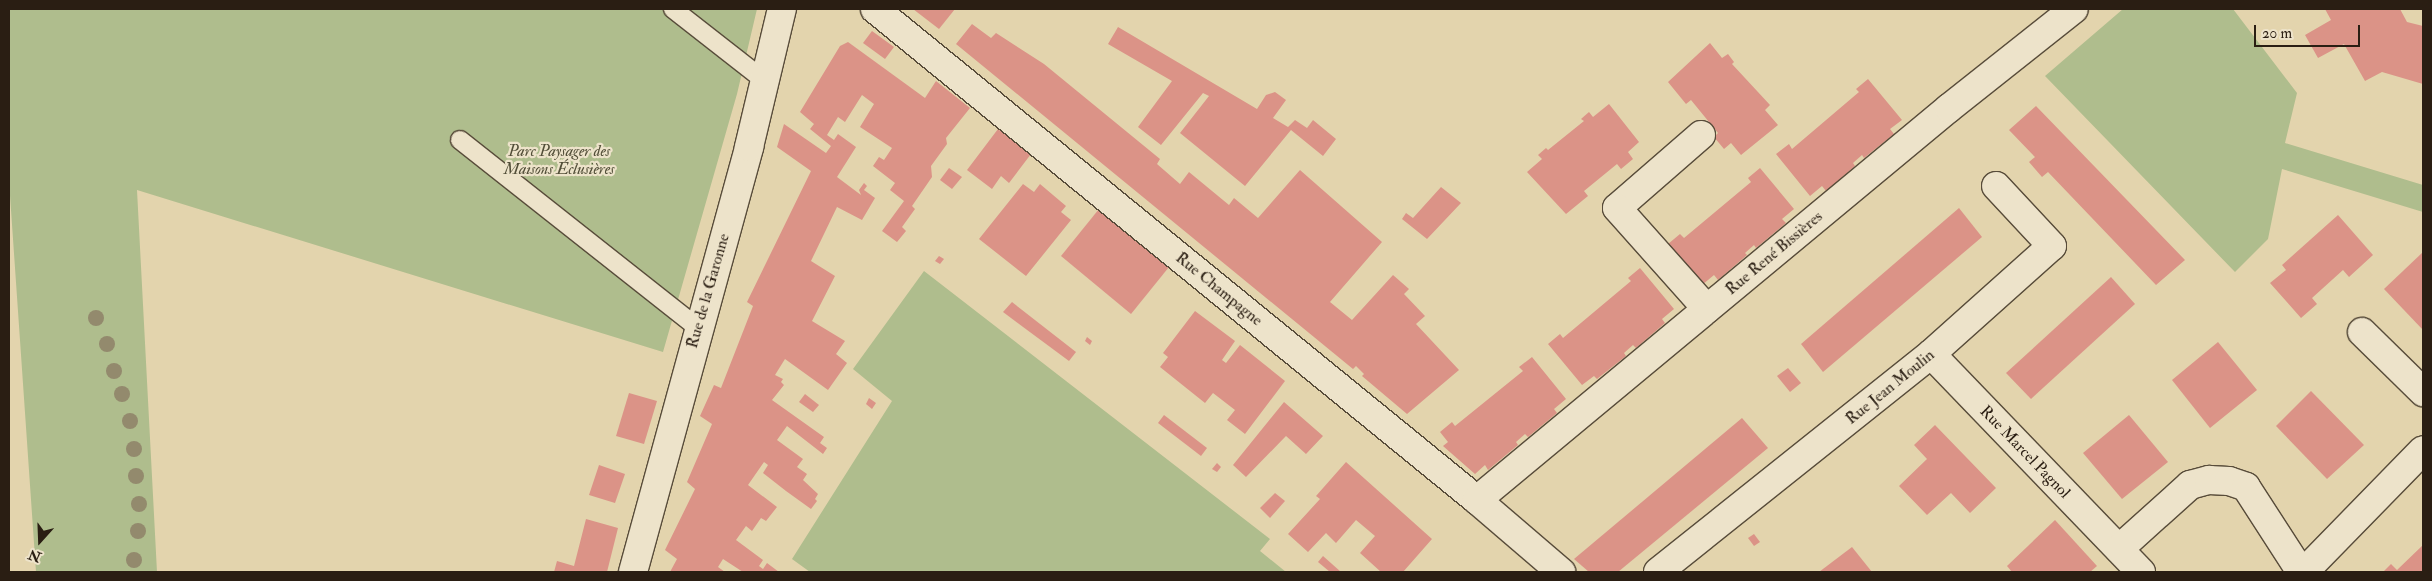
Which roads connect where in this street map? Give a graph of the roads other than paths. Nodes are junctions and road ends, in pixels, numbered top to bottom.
1 (673, 9) edge
2 (874, 9) edge
3 (2074, 9) edge
4 (785, 11) edge
5 (765, 81) junction
6 (1701, 135) dead end
7 (460, 140) dead end
8 (1996, 186) dead end
9 (1707, 309) junction
10 (698, 328) junction
11 (2362, 332) dead end
12 (1931, 354) junction
13 (2423, 392) edge
14 (2423, 450) edge
15 (1477, 500) junction
16 (2119, 549) junction
17 (632, 572) edge
18 (1560, 572) edge
19 (1658, 572) edge
20 (2141, 572) edge
21 (2303, 572) edge

1 - 5 lane
2 - 15 street, Rue Champagne
3 - 9 street, Rue René Bissières
4 - 5 street, Rue de la Garonne
5 - 10 street, Rue de la Garonne
6 - 9 street
7 - 10 lane
8 - 12 street, Rue Jean Moulin
9 - 15 street, Rue René Bissières
10 - 17 street, Rue de la Garonne
11 - 13 street
12 - 16 street, Rue Marcel Pagnol
12 - 19 street, Rue Jean Moulin
14 - 21 street
15 - 18 street, Rue Champagne
16 - 20 street, Rue Marcel Pagnol
16 - 21 street

